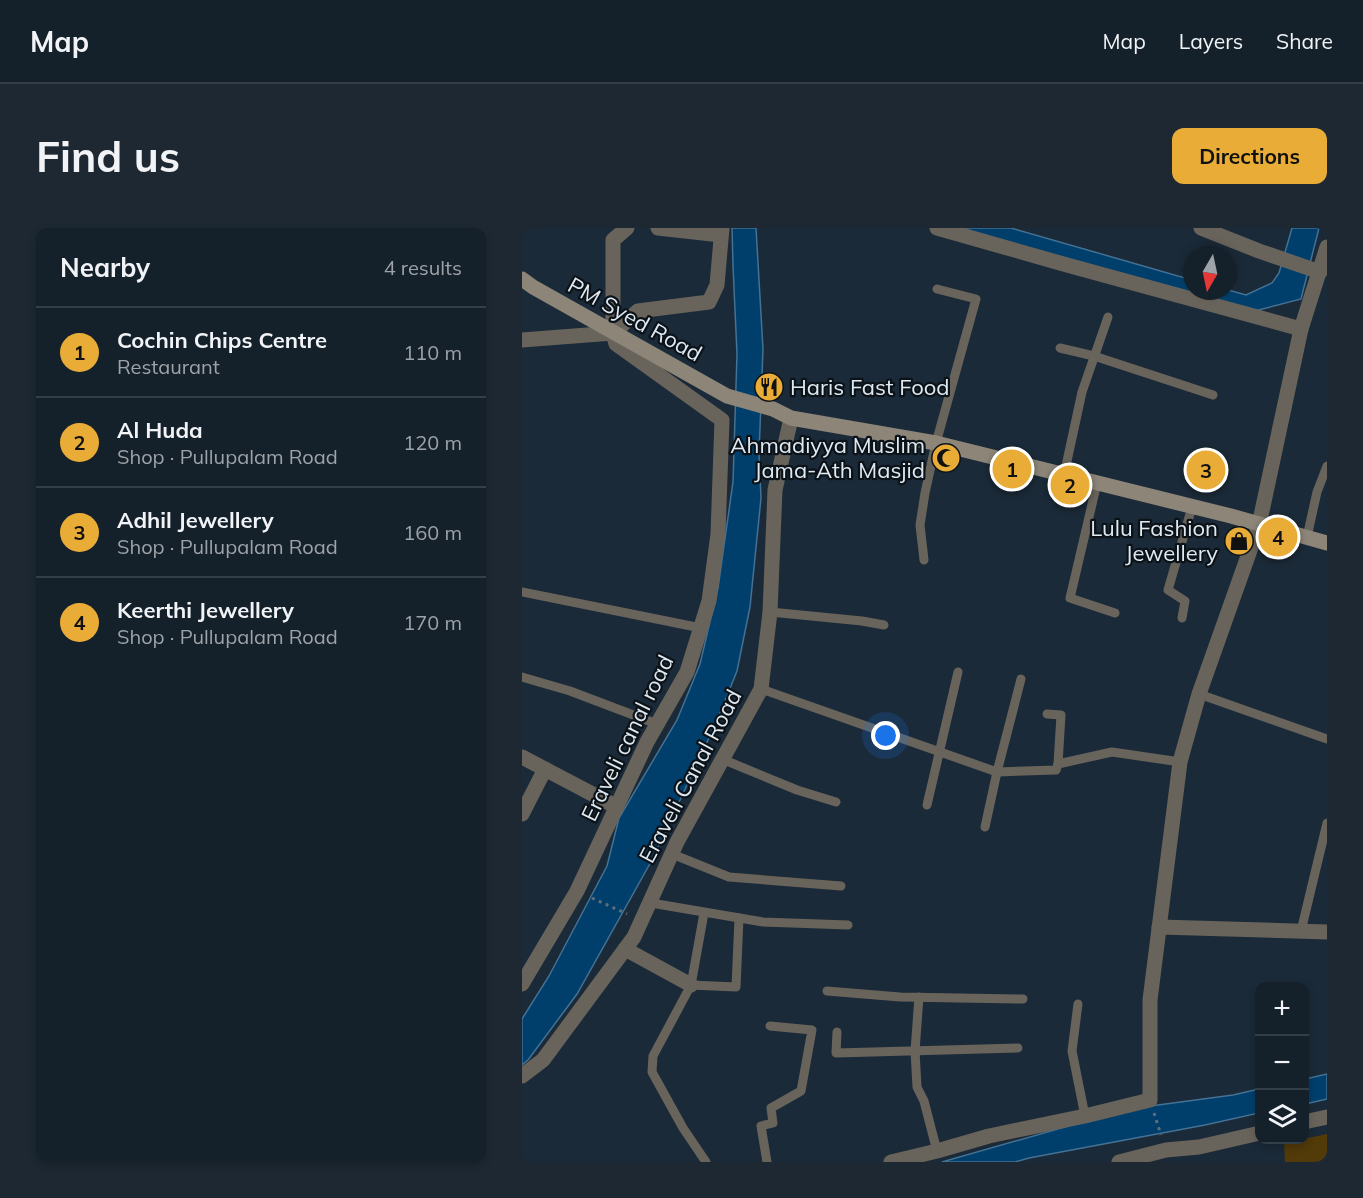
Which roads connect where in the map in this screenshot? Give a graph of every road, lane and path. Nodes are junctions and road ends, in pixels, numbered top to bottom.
1 (627, 228) edge
2 (658, 228) edge
3 (937, 228) edge
4 (1201, 228) edge
5 (721, 232) edge
6 (1327, 247) edge
7 (1316, 271) junction
8 (522, 279) edge
9 (937, 289) dead end
10 (1108, 317) dead end
11 (1301, 329) junction
12 (614, 333) junction
13 (522, 340) edge
14 (1060, 348) dead end
15 (1094, 356) junction
16 (1213, 395) dead end
17 (791, 418) junction
18 (936, 443) junction
19 (1327, 466) edge
20 (1064, 475) junction
21 (1097, 483) junction
22 (1192, 507) junction
23 (1259, 525) junction
24 (1307, 537) junction
25 (1327, 543) edge
26 (924, 560) dead end
27 (522, 592) edge
28 (770, 612) junction
29 (1115, 613) dead end
30 (1182, 618) dead end
31 (884, 625) dead end
32 (701, 628) junction
33 (958, 672) dead end
34 (522, 677) edge
35 (1022, 679) dead end
36 (761, 689) junction
37 (1199, 694) junction
38 (1047, 714) dead end
39 (657, 724) junction
40 (1327, 739) edge
41 (939, 752) junction
42 (522, 757) edge
43 (722, 759) junction
44 (1179, 762) junction
45 (1058, 764) junction
46 (545, 769) junction
47 (997, 772) junction
48 (836, 802) dead end
49 (927, 805) dead end
50 (617, 807) junction
51 (522, 814) edge
52 (1327, 823) edge
53 (985, 827) dead end
54 (672, 855) junction
55 (841, 886) dead end
56 (577, 891) junction
57 (651, 903) junction
58 (705, 913) junction
59 (739, 918) junction
60 (643, 921) junction
61 (848, 925) dead end
62 (1159, 927) junction
63 (1300, 931) junction
64 (1327, 932) edge
65 (625, 949) junction
66 (522, 984) edge
67 (691, 985) junction
68 (827, 991) dead end
69 (919, 997) junction
70 (1023, 999) dead end
71 (1078, 1004) dead end
72 (770, 1026) dead end
73 (837, 1032) dead end
74 (1018, 1048) dead end
75 (915, 1051) junction
76 (522, 1076) edge
77 (1150, 1100) junction
78 (1085, 1116) junction
79 (1327, 1117) edge
80 (1309, 1121) edge
81 (1255, 1135) edge
82 (1166, 1150) junction
83 (937, 1151) junction
84 (1200, 1154) edge
85 (706, 1162) edge
86 (767, 1162) edge
87 (891, 1162) edge
88 (1119, 1162) edge

1 - 12 street
2 - 5 street
3 - 11 street
4 - 7 street
5 - 12 street
6 - 7 street
7 - 11 street
8 - 12 street, PM Syed Road
9 - 18 lane
10 - 15 lane
11 - 23 street
12 - 13 street
12 - 17 street, PM Syed Road
12 - 32 street, Eraveli canal road
14 - 15 lane
15 - 16 lane
15 - 20 lane
17 - 18 street, PM Syed Road
17 - 28 street, Eraveli Canal Road
18 - 20 street, PM Syed Road
18 - 26 lane
19 - 24 lane
20 - 21 street, PM Syed Road
21 - 22 street, PM Syed Road
21 - 29 lane
22 - 23 street, PM Syed Road
22 - 30 lane
23 - 24 street, PM Syed Road
23 - 37 street
24 - 25 street, PM Syed Road
27 - 32 lane
28 - 31 lane
28 - 36 street, Eraveli Canal Road
32 - 39 street, Eraveli canal road
33 - 41 lane
34 - 39 lane
35 - 47 lane
36 - 41 lane
36 - 43 street, Eraveli Canal Road
37 - 40 lane
37 - 44 street
38 - 45 lane
39 - 50 street, Eraveli canal road
41 - 47 lane
41 - 49 lane
42 - 46 street
43 - 48 lane
43 - 54 street, Eraveli Canal Road
44 - 45 lane
44 - 62 street
45 - 47 lane
46 - 50 street
46 - 51 street
47 - 53 lane
50 - 56 street, Eraveli canal road
52 - 63 lane
54 - 55 lane
54 - 57 street, Eraveli Canal Road
56 - 60 path
56 - 66 street, Eraveli canal road
57 - 58 lane
57 - 60 street, Eraveli Canal Road
58 - 59 lane
58 - 67 lane
59 - 61 lane
59 - 67 lane
60 - 65 street, Eraveli Canal Road
62 - 63 street
62 - 77 street
63 - 64 street
65 - 67 street
65 - 76 street, Eraveli Canal Road
67 - 85 lane
68 - 69 lane
69 - 70 lane
69 - 75 lane
71 - 78 lane
72 - 86 lane
73 - 75 lane
74 - 75 lane
75 - 83 lane
77 - 78 street
77 - 82 path
78 - 83 street
79 - 80 street
81 - 84 street
82 - 84 street
82 - 88 street
83 - 87 street

